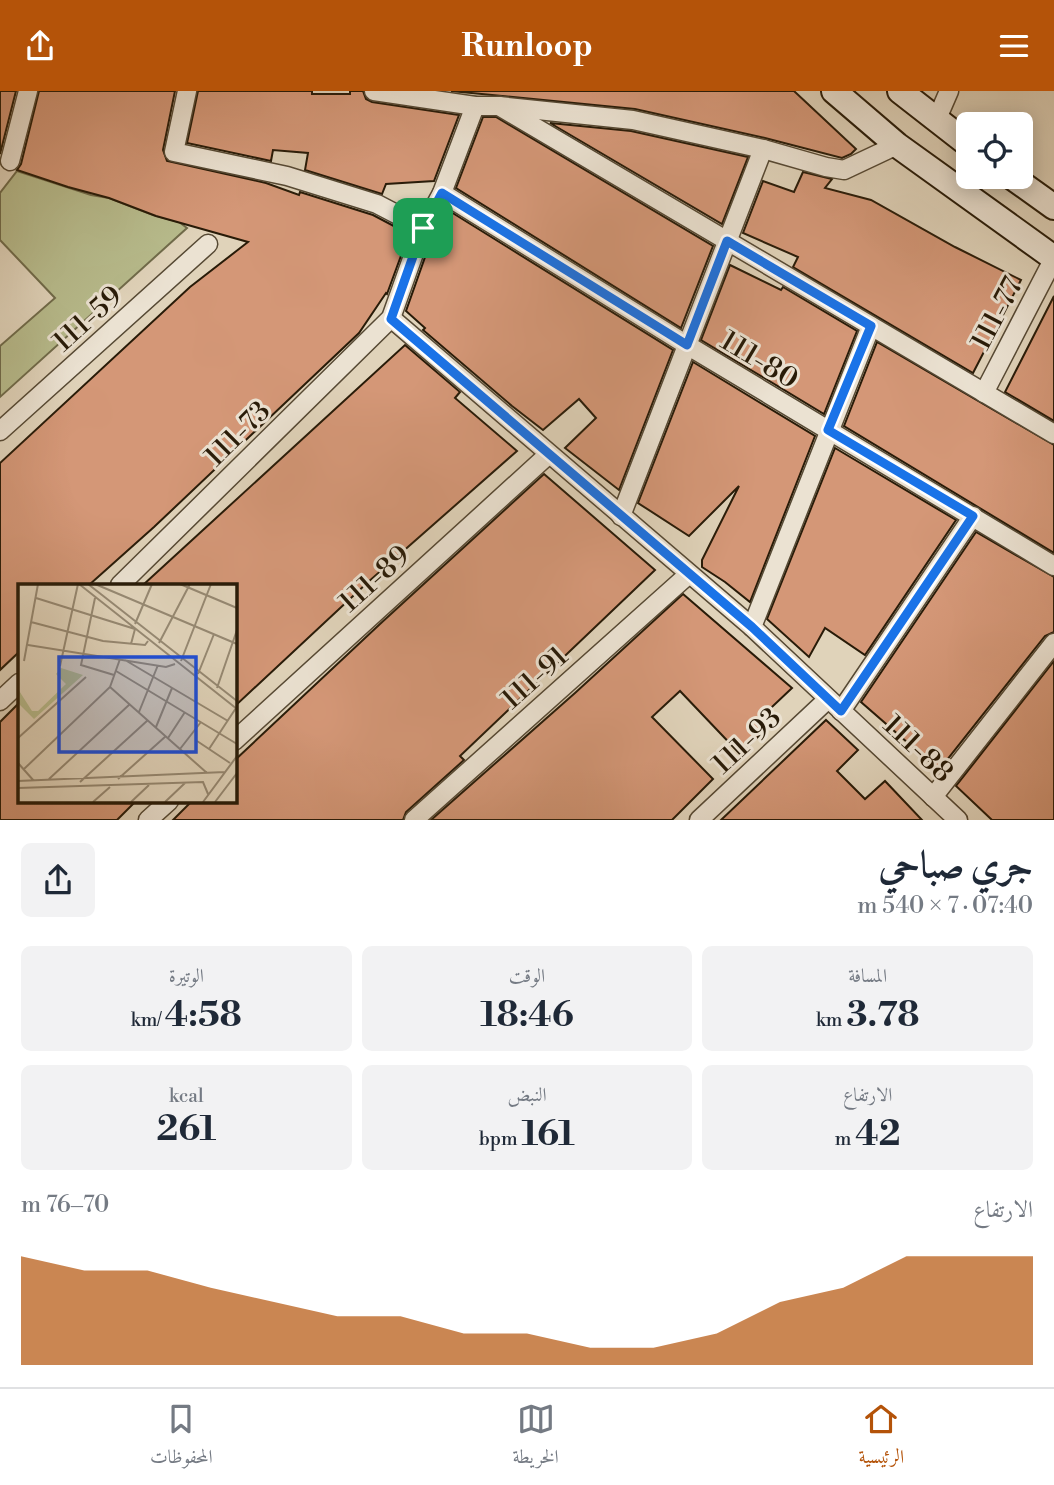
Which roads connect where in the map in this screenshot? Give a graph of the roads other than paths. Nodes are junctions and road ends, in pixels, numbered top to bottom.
1 (28, 91) edge
2 (187, 91) edge
3 (374, 91) edge
4 (834, 91) edge
5 (900, 91) edge
6 (949, 91) edge
7 (475, 106) junction
8 (499, 106) junction
9 (936, 121) junction
10 (956, 135) edge
11 (897, 145) junction
12 (763, 149) junction
13 (10, 160) dead end
14 (1029, 189) edge
15 (442, 193) junction
16 (1054, 207) edge
17 (423, 228) junction
18 (727, 241) junction
19 (208, 244) dead end
20 (1054, 258) edge
21 (391, 319) junction
22 (871, 326) junction
23 (687, 345) junction
24 (984, 393) junction
25 (828, 430) junction
26 (0, 431) edge
27 (1054, 434) edge
28 (550, 454) junction
29 (621, 516) junction
30 (973, 516) junction
31 (1054, 566) edge
32 (689, 574) junction
33 (122, 584) edge
34 (752, 627) junction
35 (1054, 643) edge
36 (18, 684) edge
37 (0, 701) edge
38 (834, 705) junction
39 (236, 739) edge
40 (933, 797) junction
41 (167, 803) edge
42 (148, 820) edge
43 (414, 820) edge
44 (699, 820) edge
45 (958, 820) edge

1 - 13 street
2 - 17 street
3 - 7 street
4 - 11 street
5 - 9 street
6 - 9 street
7 - 8 street
7 - 15 street
8 - 12 street
8 - 18 street
9 - 10 street
11 - 12 street
11 - 20 street
12 - 18 street
14 - 16 street
15 - 17 street
15 - 23 street, 111-80
17 - 21 street
18 - 22 street
18 - 23 street
19 - 26 street, 111-59
20 - 24 street, 111-77
21 - 28 street, 111-88
21 - 33 street, 111-73
22 - 24 street
22 - 25 street
23 - 25 street, 111-80
23 - 29 street
24 - 27 street
25 - 30 street, 111-80
25 - 34 street
28 - 29 street, 111-88
28 - 39 street, 111-89
29 - 32 street, 111-88
30 - 31 street, 111-80
30 - 38 street, 111-93
32 - 34 street, 111-88
32 - 43 street, 111-91
34 - 38 street, 111-88
35 - 40 street
36 - 37 street
38 - 40 street, 111-88
38 - 44 street, 111-93
40 - 45 street, 111-88
41 - 42 street

